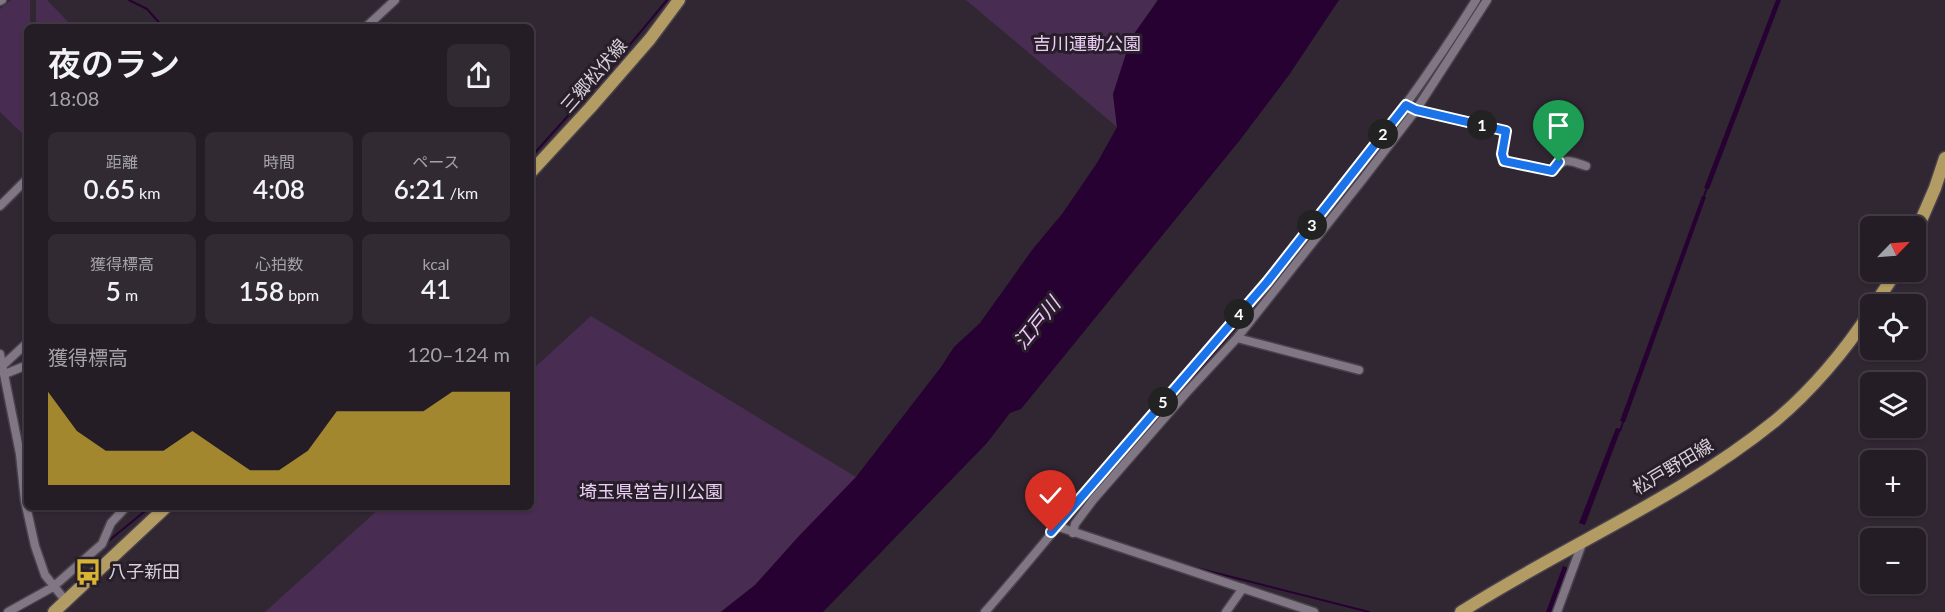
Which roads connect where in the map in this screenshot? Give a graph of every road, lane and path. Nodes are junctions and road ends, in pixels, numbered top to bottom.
1 (395, 0) edge
2 (679, 0) edge
3 (1476, 0) edge
4 (1487, 0) edge
5 (369, 24) edge
6 (1406, 105) junction
7 (1416, 110) junction
8 (1945, 158) edge
9 (1586, 166) dead end
10 (534, 169) edge
11 (24, 182) edge
12 (0, 206) edge
13 (1923, 216) edge
14 (1860, 325) edge
15 (1237, 338) junction
16 (24, 346) edge
17 (0, 354) edge
18 (24, 366) edge
19 (3, 369) edge
20 (1359, 370) dead end
21 (24, 492) edge
22 (27, 510) edge
23 (123, 510) edge
24 (163, 510) edge
25 (1056, 526) junction
26 (1073, 533) junction
27 (1583, 540) junction
28 (53, 587) junction
29 (1243, 588) junction
30 (65, 600) junction
31 (8, 612) edge
32 (54, 612) edge
33 (985, 612) edge
34 (1226, 612) edge
35 (1314, 612) edge
36 (1461, 612) edge
37 (1557, 612) edge

1 - 5 street
2 - 10 main road, 三郷松伏線
3 - 6 street
4 - 7 street
6 - 7 street
6 - 25 street
7 - 9 street
7 - 15 street
8 - 13 main road
11 - 12 street
14 - 27 main road, 松戸野田線
15 - 20 street
15 - 26 street
16 - 19 street
17 - 19 street
18 - 19 street
19 - 21 street
22 - 28 street
23 - 28 street
24 - 30 main road
25 - 26 street
25 - 33 street
26 - 29 street
27 - 36 main road, 松戸野田線
27 - 37 street
28 - 30 street
28 - 31 street
29 - 34 street
29 - 35 street
30 - 32 main road

